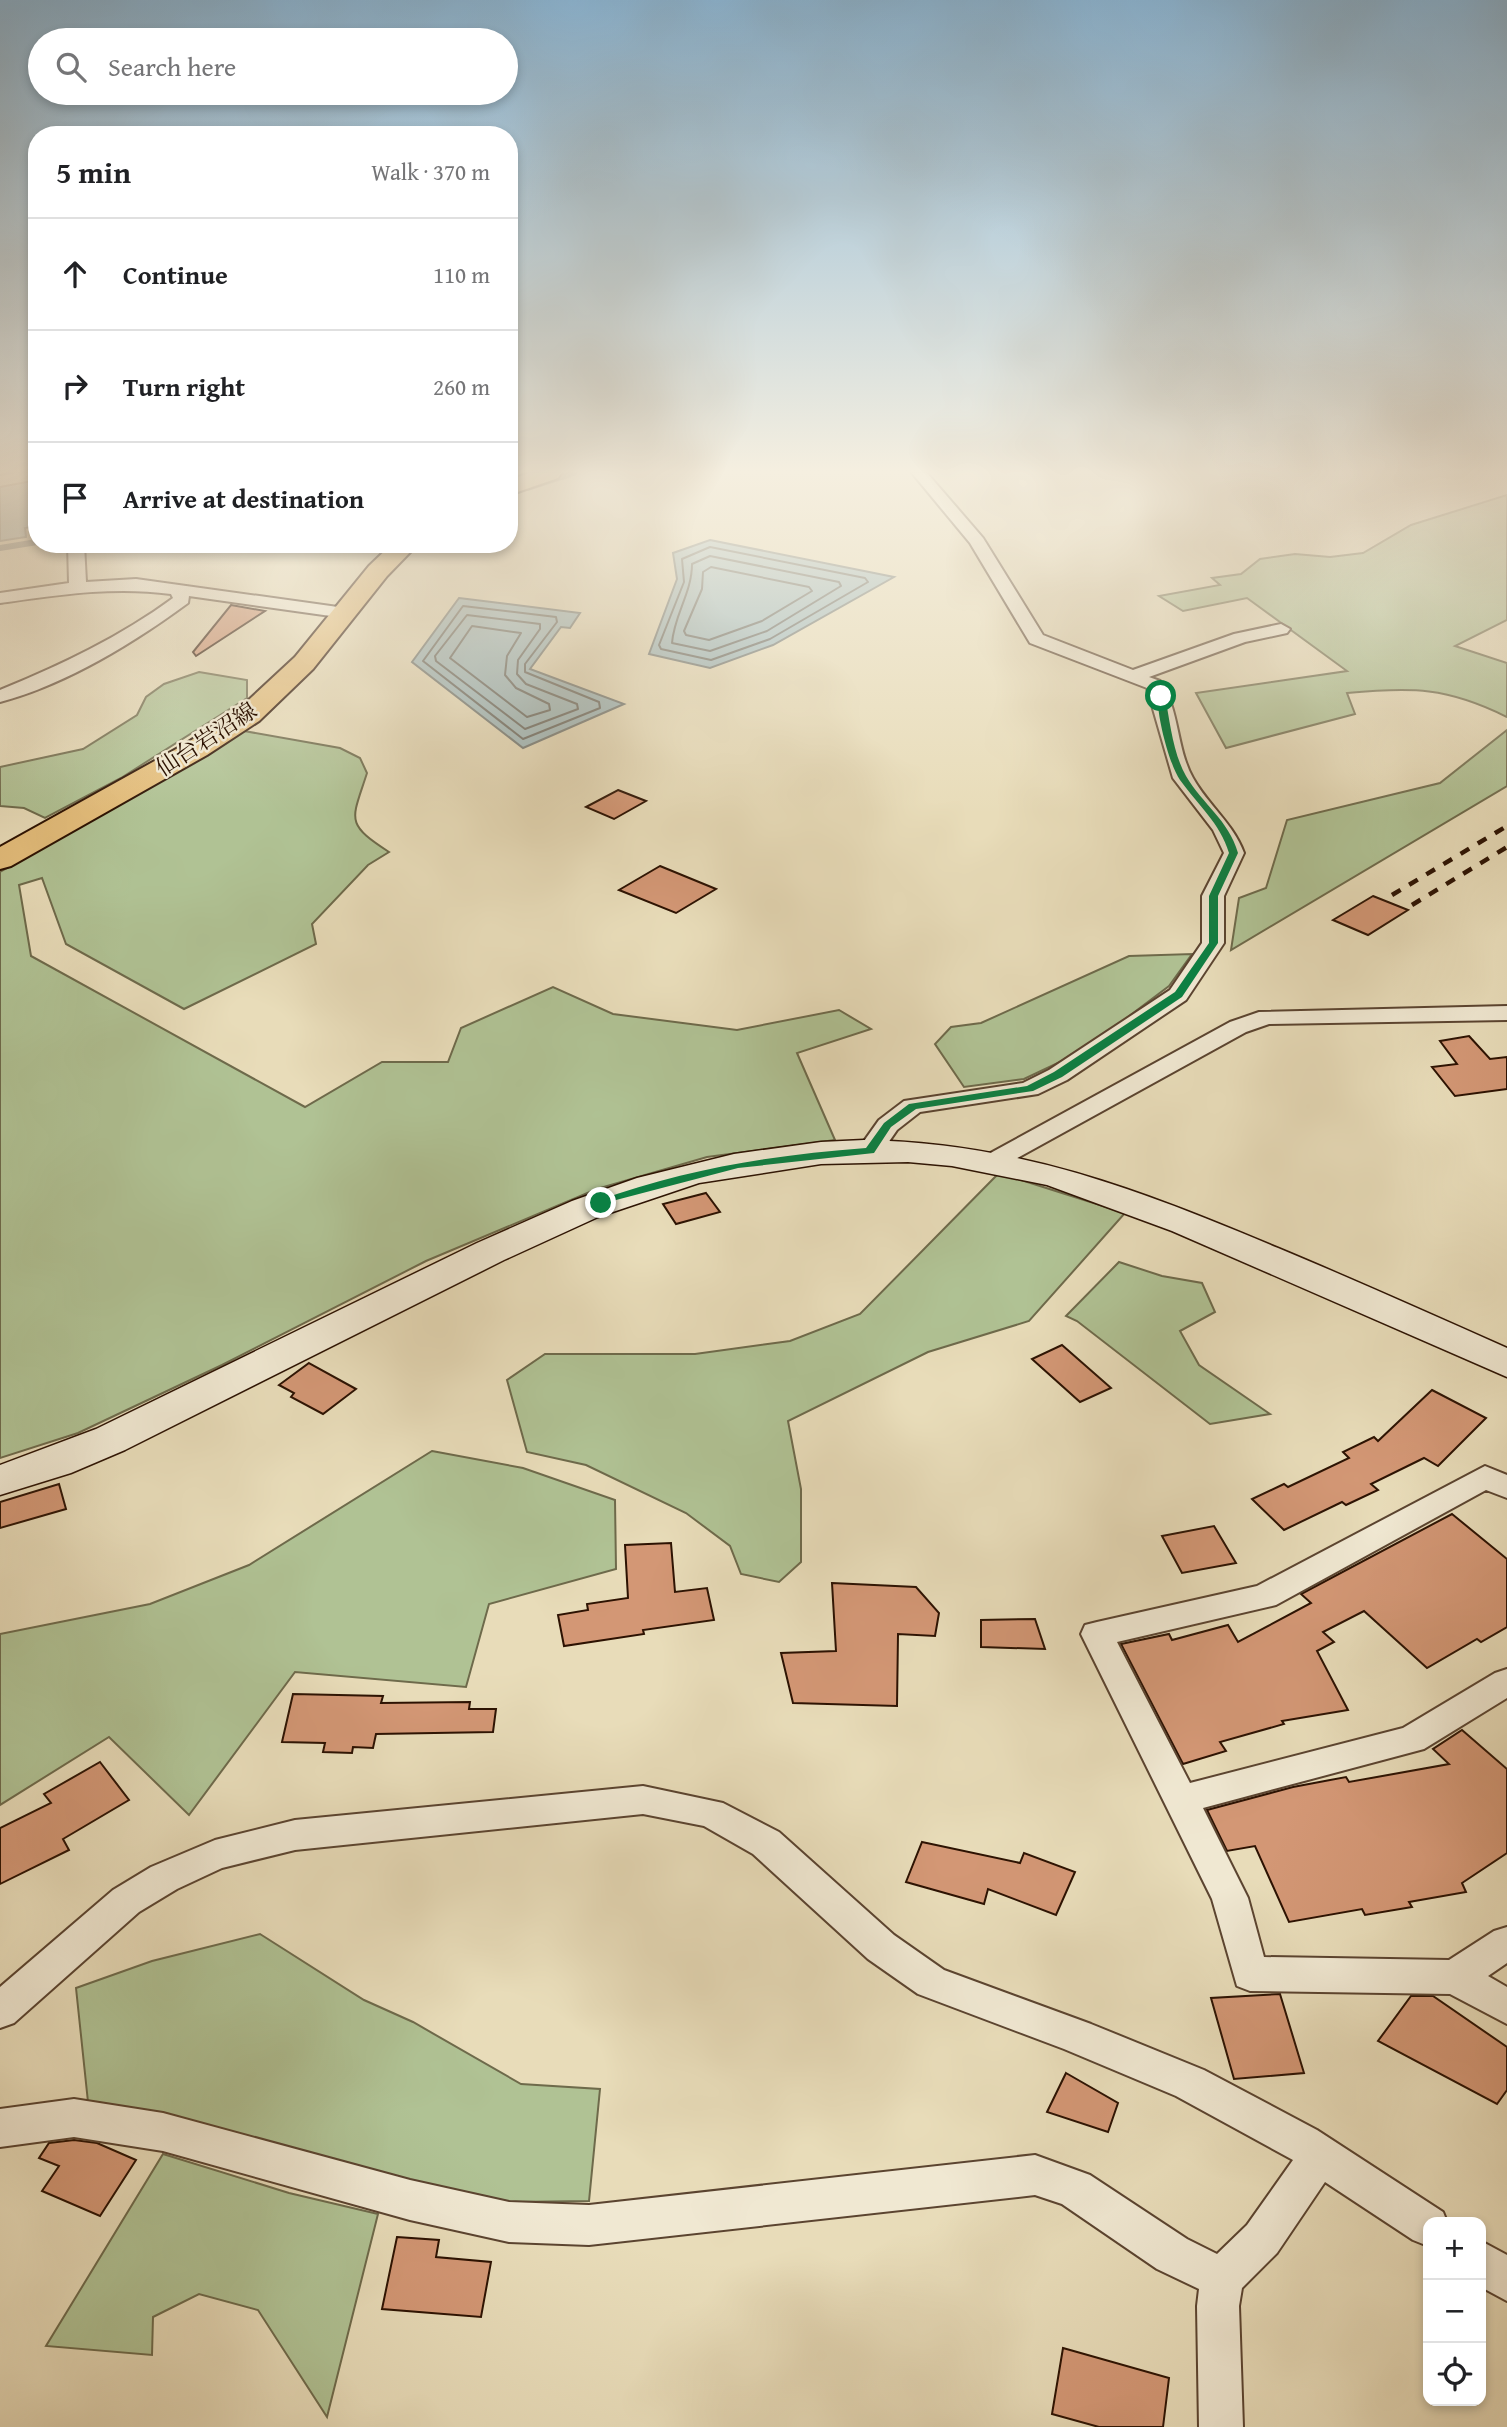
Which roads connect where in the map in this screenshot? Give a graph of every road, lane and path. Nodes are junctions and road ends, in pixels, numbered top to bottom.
1 (92, 586) edge
2 (148, 586) edge
3 (366, 586) edge
4 (1004, 586) edge
5 (78, 587) joint
6 (178, 592) junction
7 (0, 598) edge
8 (345, 613) junction
9 (1280, 629) dead end
10 (1134, 676) junction
11 (0, 696) edge
12 (0, 860) edge
13 (1507, 1013) edge
14 (870, 1151) junction
15 (994, 1161) junction
16 (1507, 1364) edge
17 (0, 1480) edge
18 (1507, 1487) edge
19 (1507, 1682) edge
20 (1179, 1800) junction
21 (1507, 1943) edge
22 (1455, 1977) junction
23 (1507, 2007) edge
24 (0, 2011) edge
25 (0, 2128) edge
26 (1321, 2155) junction
27 (1423, 2223) edge
28 (1486, 2265) edge
29 (1222, 2278) junction
30 (1507, 2280) edge
31 (1221, 2427) edge

1 - 5 street
2 - 6 street
3 - 8 main road, 仙台岩沼線
4 - 10 street
5 - 7 street
6 - 8 street
6 - 11 street
8 - 12 main road, 仙台岩沼線
9 - 10 street
10 - 14 street
13 - 15 street
14 - 15 street
14 - 17 street
15 - 16 street
18 - 20 street
19 - 20 street
20 - 22 street
21 - 22 street
22 - 23 street
24 - 26 street
25 - 29 street
26 - 27 street
26 - 29 street
28 - 30 street
29 - 31 street

